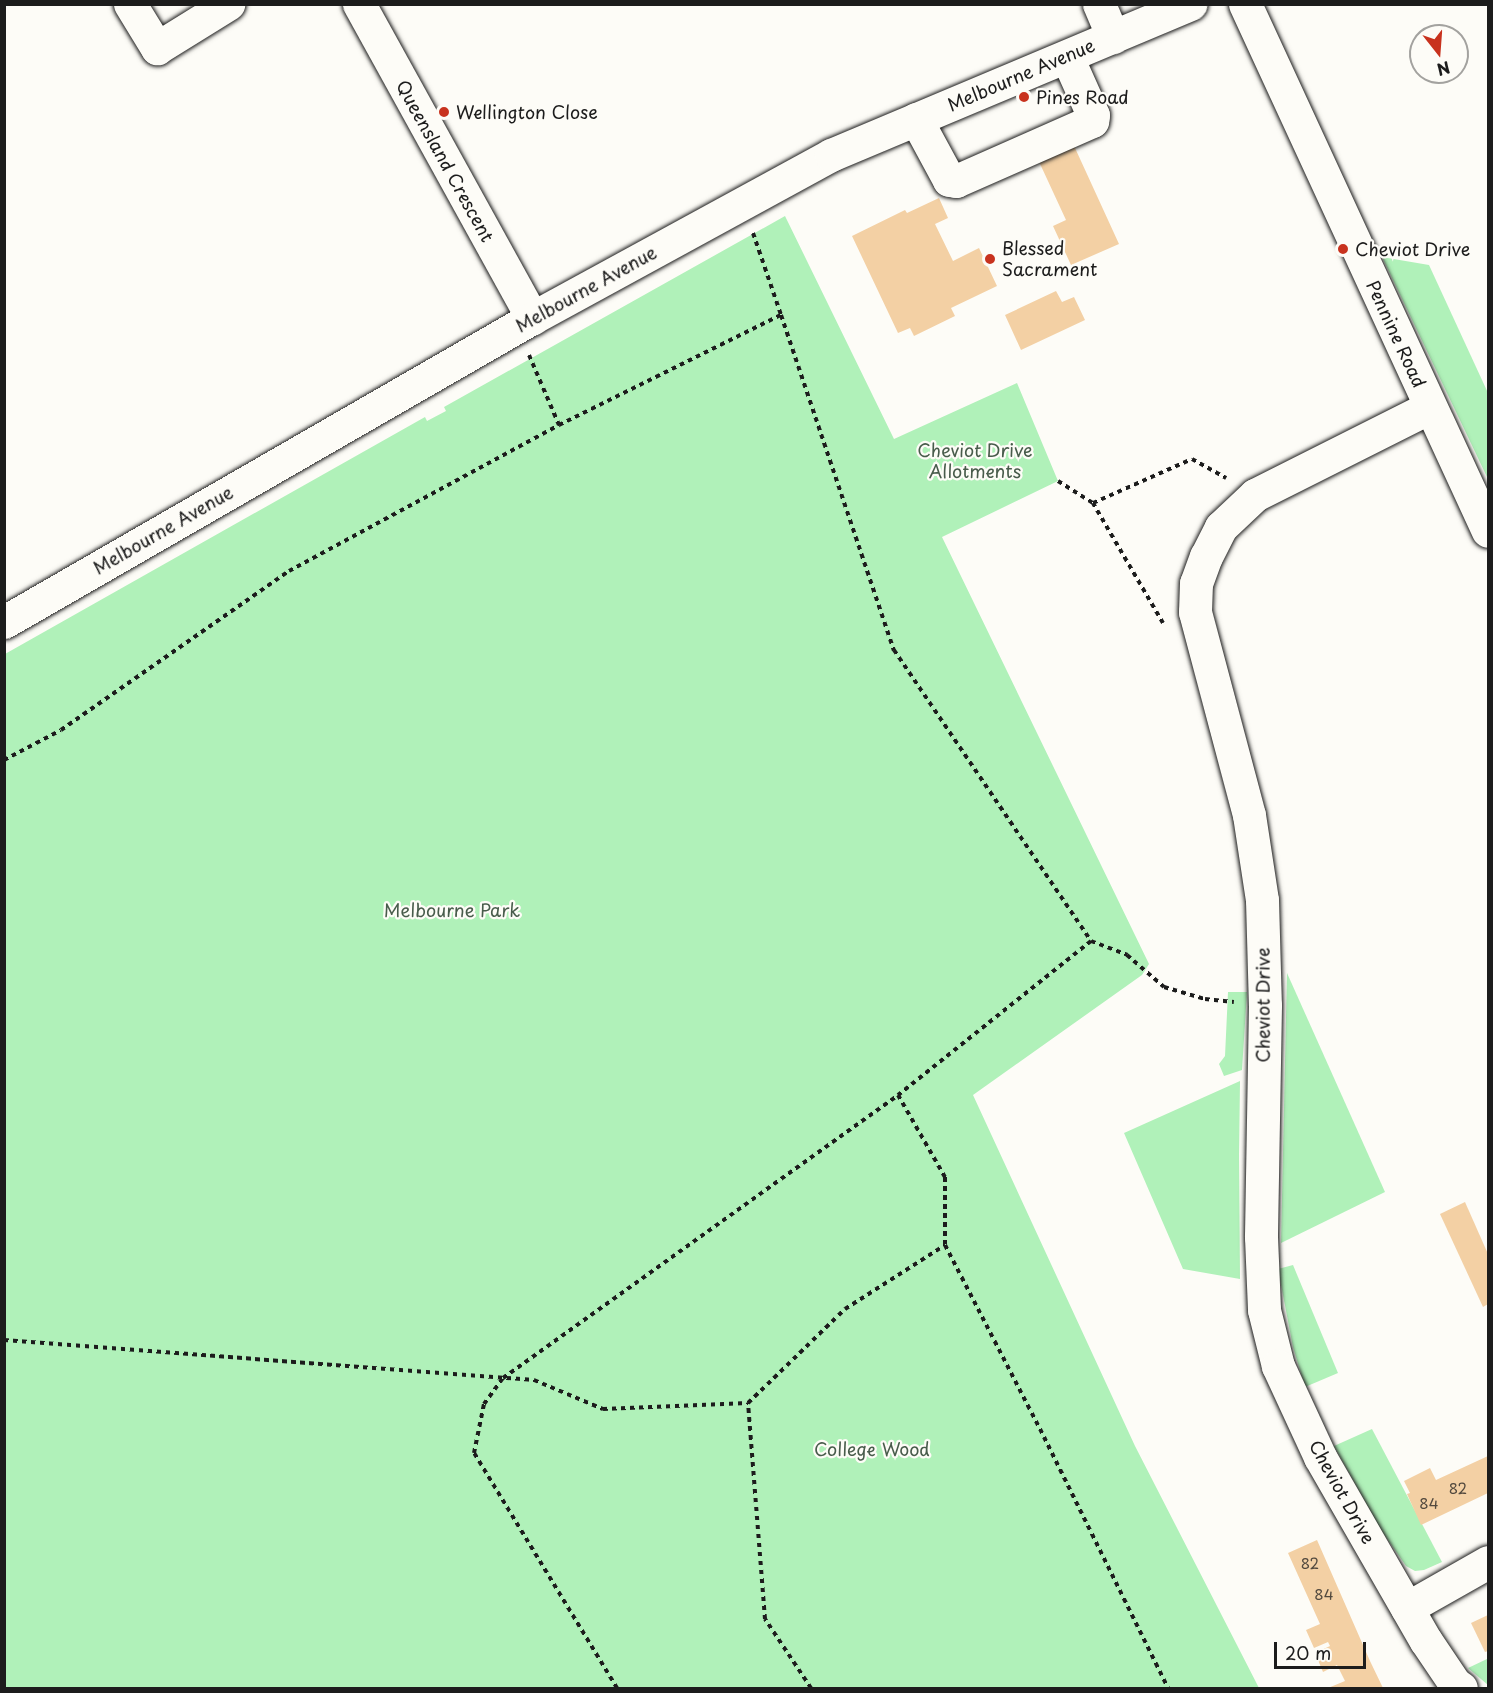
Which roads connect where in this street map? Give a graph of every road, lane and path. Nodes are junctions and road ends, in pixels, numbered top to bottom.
1 (130, 4) edge
2 (228, 4) edge
3 (359, 4) edge
4 (1099, 4) edge
5 (1191, 4) edge
6 (1245, 4) edge
7 (1113, 37) junction
8 (1066, 57) junction
9 (916, 119) junction
10 (738, 206) junction
11 (781, 315) junction
12 (522, 323) junction
13 (1430, 407) junction
14 (559, 425) junction
15 (1059, 481) dead end
16 (1255, 495) junction
17 (1093, 503) junction
18 (1488, 531) edge
19 (4, 622) edge
20 (1164, 626) dead end
21 (4, 760) edge
22 (1092, 941) junction
23 (1265, 1005) junction
24 (898, 1095) junction
25 (945, 1245) junction
26 (4, 1340) edge
27 (503, 1378) junction
28 (748, 1403) junction
29 (1488, 1562) edge
30 (1407, 1608) junction
31 (617, 1689) edge
32 (811, 1689) edge
33 (1168, 1689) edge
34 (1461, 1689) edge

1 - 2 street
3 - 12 street, Queensland Crescent
4 - 7 street
5 - 7 street, Melbourne Avenue
6 - 13 street, Pennine Road
7 - 8 street, Melbourne Avenue
8 - 9 street, Melbourne Avenue
8 - 9 street
9 - 10 street, Melbourne Avenue
10 - 11 path
10 - 12 street, Melbourne Avenue
11 - 14 path
11 - 22 path
12 - 14 path
12 - 19 street, Melbourne Avenue
13 - 16 street, Cheviot Drive
13 - 18 street, Pennine Road
14 - 21 path
15 - 17 path
16 - 17 path
16 - 23 street, Cheviot Drive
17 - 20 path
22 - 23 path
22 - 24 path
23 - 30 street, Cheviot Drive
24 - 25 path
24 - 27 path
25 - 28 path
25 - 33 path
26 - 27 path
27 - 28 path
27 - 31 path
28 - 32 path
29 - 30 street
30 - 34 street, Cheviot Drive

